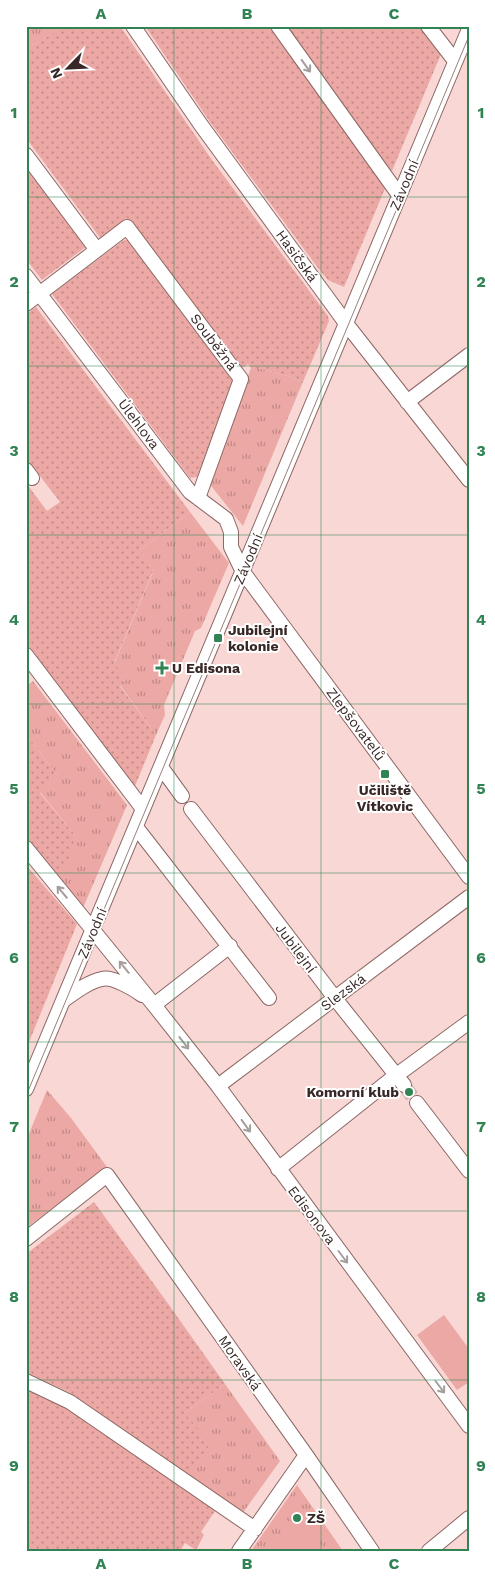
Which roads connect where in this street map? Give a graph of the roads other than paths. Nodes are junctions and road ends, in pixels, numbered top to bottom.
1 (133, 26) edge
2 (278, 26) edge
3 (428, 26) edge
4 (469, 29) edge
5 (456, 61) junction
6 (26, 155) edge
7 (399, 195) junction
8 (97, 250) junction
9 (26, 276) edge
10 (40, 294) junction
11 (26, 304) edge
12 (346, 323) junction
13 (469, 355) edge
14 (407, 402) junction
15 (469, 480) edge
16 (198, 498) junction
17 (242, 572) junction
18 (26, 656) edge
19 (160, 768) junction
20 (182, 796) dead end
21 (143, 809) junction
22 (191, 809) dead end
23 (136, 827) junction
24 (26, 848) edge
25 (469, 877) edge
26 (469, 897) edge
27 (93, 929) junction
28 (230, 946) junction
29 (269, 998) dead end
30 (335, 998) junction
31 (64, 1000) junction
32 (154, 1005) junction
33 (469, 1022) edge
34 (30, 1068) edge
35 (400, 1080) junction
36 (218, 1086) junction
37 (26, 1089) edge
38 (417, 1102) tunnel mouth
39 (278, 1169) junction
40 (468, 1169) edge
41 (26, 1239) edge
42 (26, 1381) edge
43 (469, 1426) edge
44 (306, 1455) junction
45 (469, 1518) edge
46 (255, 1529) junction
47 (239, 1551) edge
48 (372, 1551) edge
49 (429, 1551) edge

1 - 12 street, Hasičská
2 -> 7 street
3 - 5 street
4 - 5 street, Závodní
5 - 7 street, Závodní
6 - 8 street
7 - 12 street, Závodní
8 - 10 street
8 - 16 street, Souběžná
9 - 10 street, Úlehlova
10 - 11 street
10 - 16 street, Úlehlova
12 - 14 street, Hasičská
12 - 17 street, Závodní
13 - 14 street
14 - 15 street, Hasičská
16 - 17 street, Úlehlova
17 - 19 street, Závodní
17 - 25 street, Zlepšovatelů
18 - 21 street
19 - 20 street
19 - 21 street, Závodní
21 - 23 street, Závodní
22 - 30 street, Jubilejní
23 - 27 street, Závodní
23 - 28 street
27 -> 24 street, Edisonova
26 - 30 street, Slezská
27 - 31 street, Závodní
32 -> 27 street, Edisonova
28 - 29 street
28 - 32 street
30 - 35 street, Jubilejní
30 - 36 street, Slezská
31 - 32 street, Edisonova
31 - 34 street, Závodní
32 -> 36 street, Edisonova
33 - 35 street
34 - 37 street, Závodní
35 - 39 street
36 -> 39 street, Edisonova
38 - 40 street
39 -> 43 street, Edisonova
41 - 44 street, Moravská
42 - 46 street
44 - 46 street
44 - 48 street, Moravská
45 - 49 street
46 - 47 street

